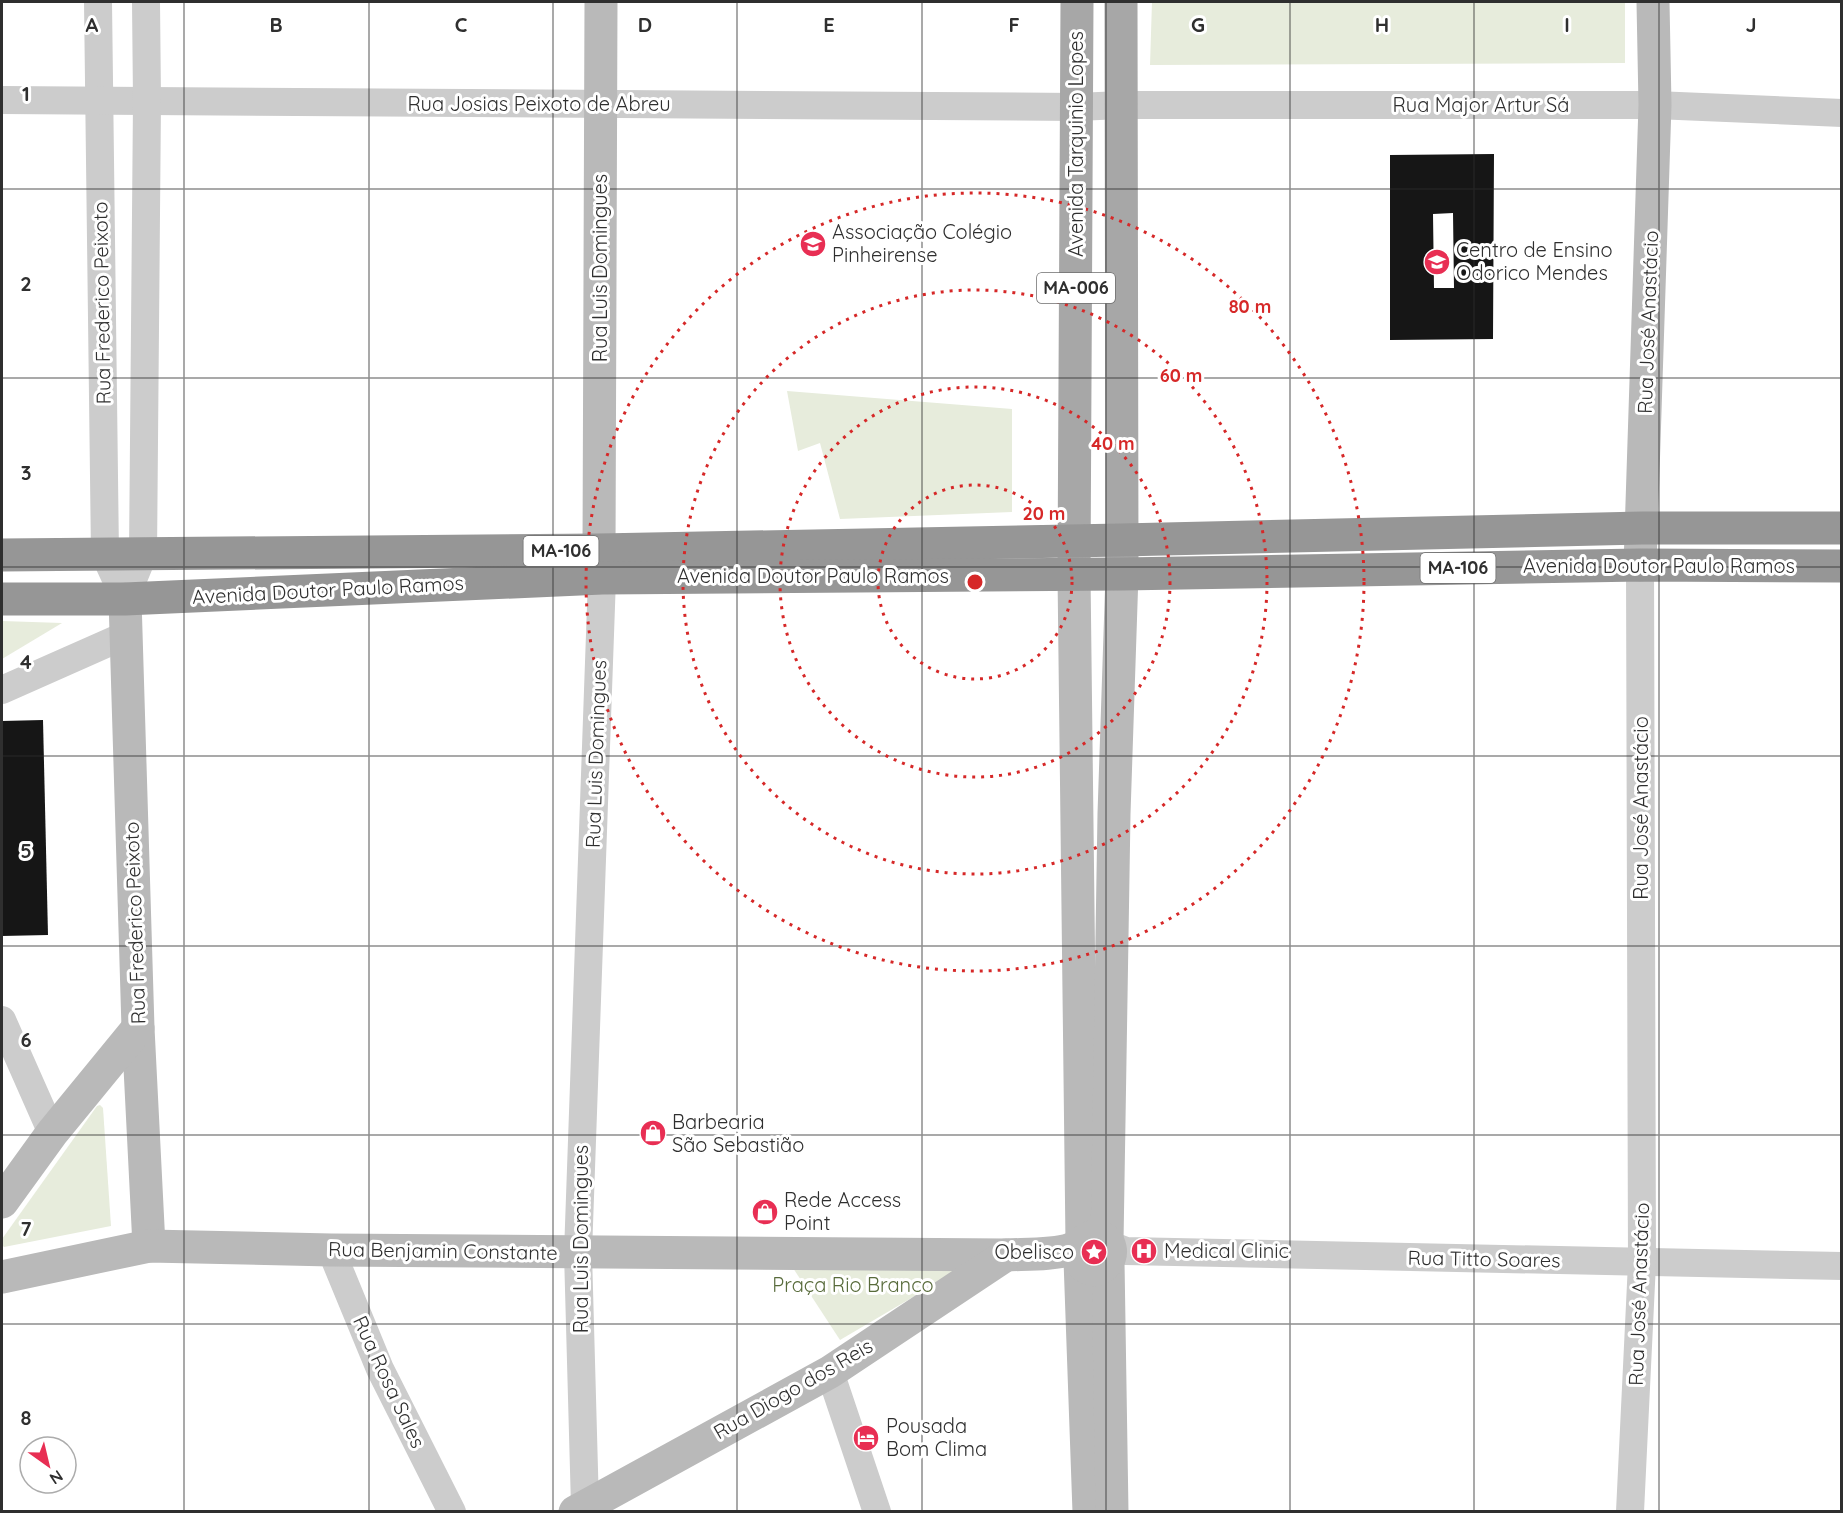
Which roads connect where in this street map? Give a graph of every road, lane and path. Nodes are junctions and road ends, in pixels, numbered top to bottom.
1 (98, 2) edge
2 (146, 2) edge
3 (601, 2) edge
4 (1077, 2) edge
5 (1121, 2) edge
6 (1653, 2) edge
7 (2, 100) edge
8 (99, 101) junction
9 (147, 101) junction
10 (600, 104) junction
11 (1121, 105) junction
12 (1655, 105) junction
13 (1077, 107) junction
14 (1842, 113) edge
15 (1642, 528) junction
16 (1842, 528) edge
17 (1074, 540) junction
18 (1121, 540) junction
19 (2, 555) edge
20 (105, 555) junction
21 (143, 555) junction
22 (601, 564) junction
23 (1640, 565) junction
24 (1842, 566) edge
25 (1074, 574) junction
26 (1122, 574) junction
27 (2, 599) edge
28 (125, 599) junction
29 (126, 635) junction
30 (2, 690) edge
31 (2, 1020) edge
32 (138, 1028) junction
33 (52, 1134) junction
34 (2, 1202) edge
35 (149, 1246) junction
36 (331, 1250) junction
37 (1095, 1251) junction
38 (578, 1253) junction
39 (1006, 1255) junction
40 (1642, 1263) junction
41 (1842, 1266) edge
42 (2, 1277) edge
43 (830, 1372) junction
44 (580, 1509) edge
45 (452, 1512) edge
46 (877, 1512) edge
47 (1089, 1512) edge
48 (1112, 1512) edge
49 (1630, 1512) edge

1 - 8 street, Rua Frederico Peixoto
2 - 9 street, Rua Frederico Peixoto
3 - 10 street, Rua Luis Domingues
4 - 13 main road, Avenida Tarquinio Lopes / MA-006
5 - 11 main road, MA-006
6 - 12 street, Rua José Anastácio
7 - 8 street, Rua Josias Peixoto de Abreu
8 - 9 street, Rua Josias Peixoto de Abreu
8 - 20 street, Rua Frederico Peixoto
9 - 10 street, Rua Josias Peixoto de Abreu
9 - 21 street, Rua Frederico Peixoto
10 - 13 street, Rua Josias Peixoto de Abreu
10 - 22 street, Rua Luis Domingues
11 - 12 street, Rua Major Artur Sá
11 - 13 street, Rua Josias Peixoto de Abreu
11 - 18 main road, MA-006
12 - 14 street, Rua Major Artur Sá
12 - 15 street, Rua José Anastácio
13 - 17 main road, Avenida Tarquinio Lopes / MA-006
15 - 16 highway, Avenida Doutor Paulo Ramos / MA-106
15 - 18 highway, Avenida Doutor Paulo Ramos / MA-106
15 - 23 street, Rua José Anastácio
17 - 18 highway, Avenida Doutor Paulo Ramos / MA-106
17 - 22 highway, Avenida Doutor Paulo Ramos / MA-106
17 - 25 main road, Avenida Tarquinio Lopes / MA-006
18 - 26 main road, MA-006
19 - 20 highway, Avenida Doutor Paulo Ramos / MA-106
20 - 21 highway, Avenida Doutor Paulo Ramos / MA-106
20 - 28 street, Rua Frederico Peixoto
21 - 22 highway, Avenida Doutor Paulo Ramos / MA-106
21 - 28 street, Rua Frederico Peixoto
22 - 25 highway, Avenida Doutor Paulo Ramos / MA-106
22 - 28 highway, Avenida Doutor Paulo Ramos / MA-106
22 - 38 street, Rua Luis Domingues
23 - 24 highway, Avenida Doutor Paulo Ramos / MA-106
23 - 26 highway, Avenida Doutor Paulo Ramos / MA-106
23 - 40 street, Rua José Anastácio
25 - 26 highway, Avenida Doutor Paulo Ramos / MA-106
25 - 37 street
26 - 37 street
27 - 28 highway, Avenida Doutor Paulo Ramos / MA-106
28 - 29 street, Rua Frederico Peixoto
29 - 30 street
29 - 32 street, Rua Frederico Peixoto
31 - 33 street
32 - 33 street
32 - 35 street, Rua Frederico Peixoto
33 - 34 street
35 - 36 street, Rua Benjamin Constante
35 - 42 street, Rua Benjamin Constante
36 - 38 street, Rua Benjamin Constante
36 - 45 street, Rua Rosa Sales
37 - 39 street, Rua Benjamin Constante
37 - 40 street, Rua Titto Soares
37 - 47 street
37 - 48 street
38 - 39 street, Rua Benjamin Constante
38 - 44 street, Rua Luis Domingues
39 - 43 street, Rua Diogo dos Reis
40 - 41 street, Rua Titto Soares
40 - 49 street, Rua José Anastácio
43 - 44 street, Rua Diogo dos Reis
43 - 46 street

